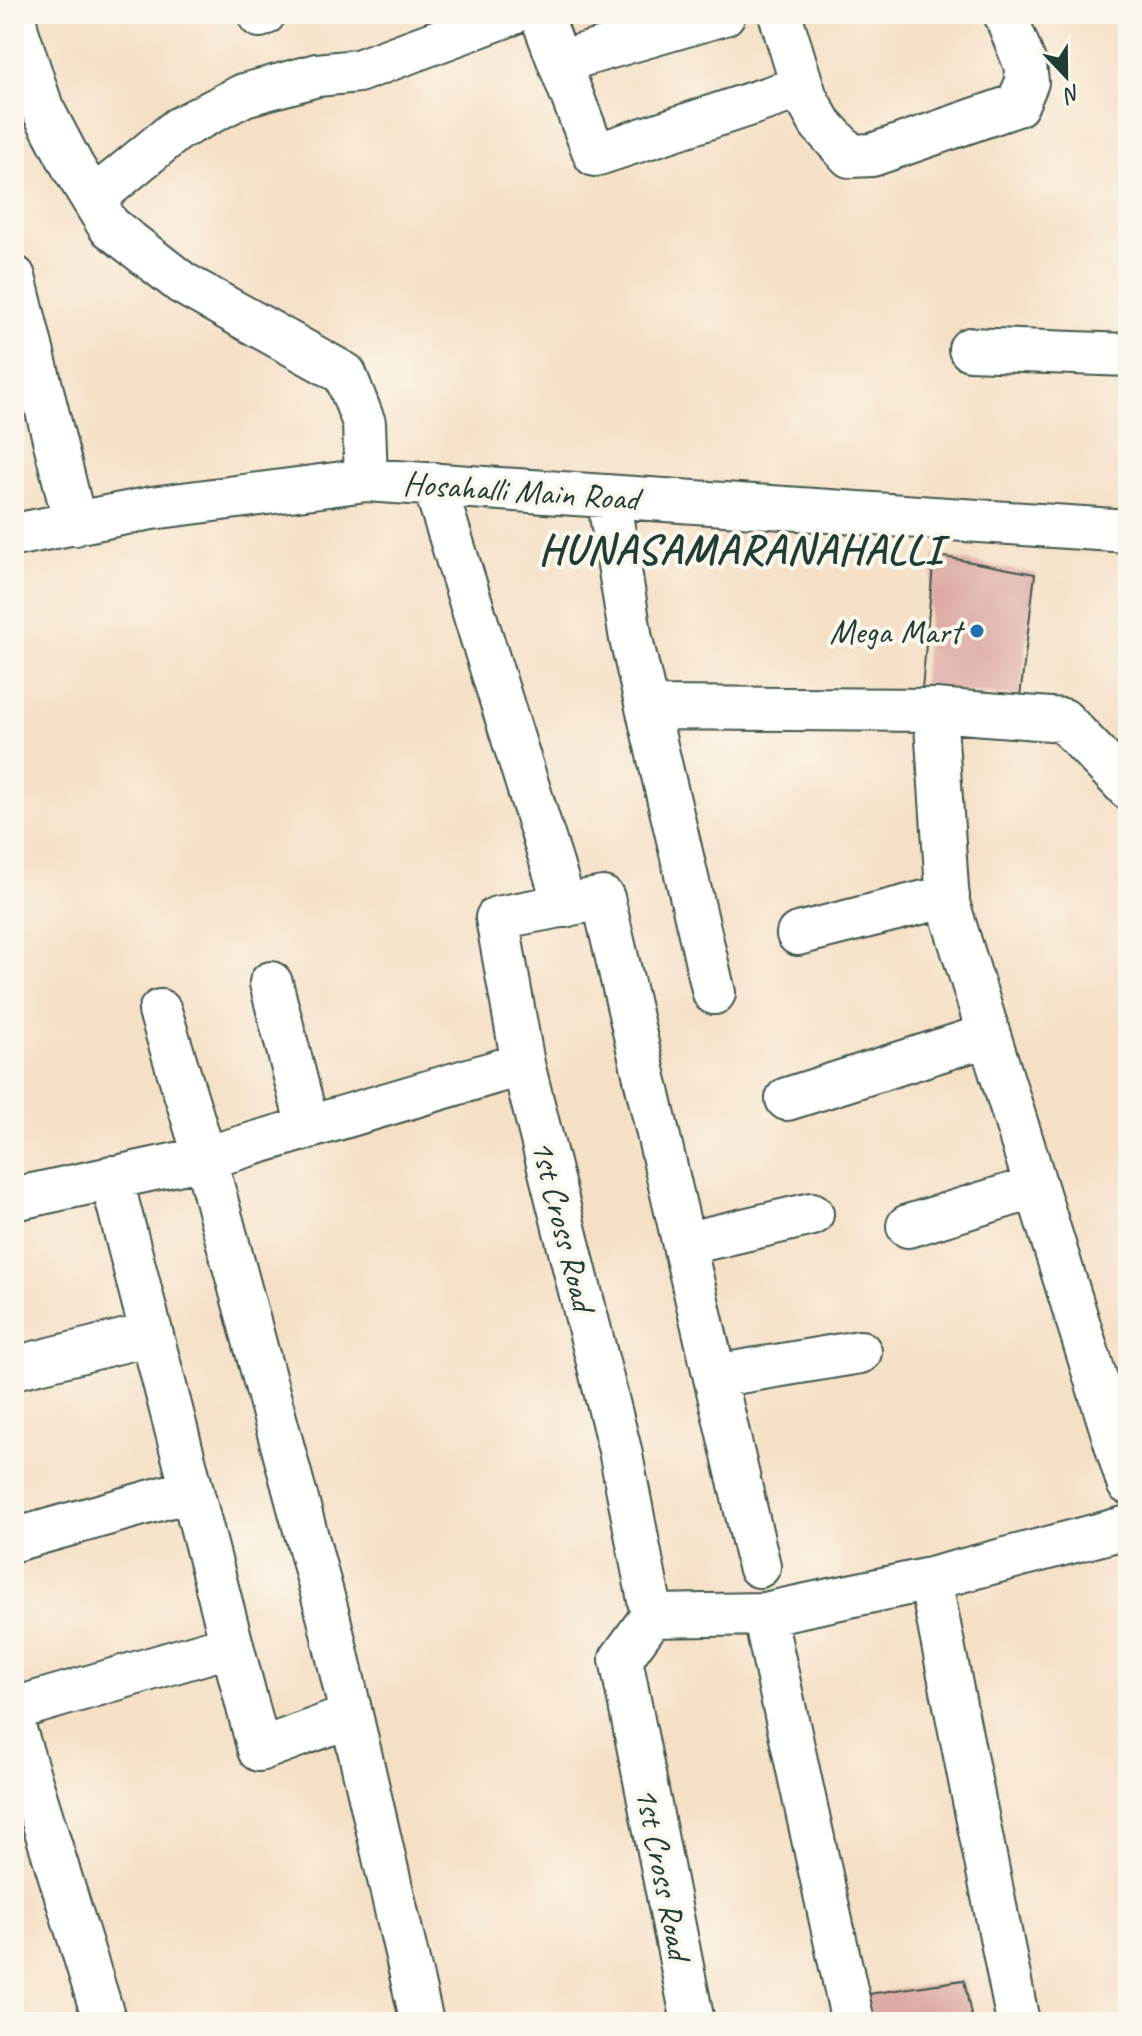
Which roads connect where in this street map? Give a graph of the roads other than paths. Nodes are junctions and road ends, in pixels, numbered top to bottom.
1 (14, 14) edge
2 (511, 14) edge
3 (541, 14) edge
4 (724, 14) edge
5 (780, 14) edge
6 (1005, 14) edge
7 (559, 62) junction
8 (806, 98) junction
9 (93, 199) junction
10 (14, 277) edge
11 (970, 349) dead end
12 (1128, 355) edge
13 (366, 480) junction
14 (434, 484) junction
15 (608, 496) junction
16 (75, 524) junction
17 (1128, 531) edge
18 (14, 535) edge
19 (647, 708) junction
20 (935, 710) junction
21 (1128, 788) edge
22 (948, 896) junction
23 (565, 906) junction
24 (798, 934) dead end
25 (271, 983) dead end
26 (714, 993) dead end
27 (160, 1011) dead end
28 (989, 1035) junction
29 (523, 1064) junction
30 (787, 1099) dead end
31 (308, 1127) junction
32 (205, 1158) junction
33 (111, 1177) junction
34 (1036, 1187) junction
35 (14, 1199) edge
36 (812, 1214) dead end
37 (908, 1226) dead end
38 (684, 1244) junction
39 (151, 1334) junction
40 (860, 1352) dead end
41 (14, 1368) edge
42 (715, 1376) junction
43 (1128, 1483) edge
44 (192, 1490) junction
45 (1128, 1527) edge
46 (14, 1540) edge
47 (759, 1566) dead end
48 (930, 1579) junction
49 (764, 1614) junction
50 (652, 1616) junction
51 (232, 1645) junction
52 (14, 1709) edge
53 (351, 1716) junction
54 (14, 1727) edge
55 (105, 2022) edge
56 (422, 2022) edge
57 (693, 2022) edge
58 (853, 2022) edge
59 (1018, 2022) edge

1 - 9 street
2 - 9 street
3 - 7 street
4 - 7 street
5 - 8 street
6 - 8 street
7 - 8 street
9 - 13 street
10 - 16 street
11 - 12 street
13 - 14 street, Hosahalli Main Road
13 - 16 street, Hosahalli Main Road
14 - 15 street, Hosahalli Main Road
14 - 23 street
15 - 17 street, Hosahalli Main Road
15 - 19 street
16 - 18 street, Hosahalli Main Road
19 - 20 street
19 - 26 street
20 - 21 street
20 - 22 street
22 - 24 street
22 - 28 street
23 - 29 street, 1st Cross Road
23 - 38 street
25 - 31 street
27 - 32 street
28 - 30 street
28 - 34 street
29 - 31 street
29 - 50 street, 1st Cross Road
31 - 32 street
32 - 33 street
32 - 53 street
33 - 35 street
33 - 39 street
34 - 37 street
34 - 43 street
36 - 38 street
38 - 42 street
39 - 41 street
39 - 44 street
40 - 42 street
42 - 47 street
44 - 46 street
44 - 51 street
45 - 48 street
48 - 49 street
48 - 59 street
49 - 50 street
49 - 58 street
50 - 57 street, 1st Cross Road
51 - 52 street
51 - 53 street
53 - 56 street
54 - 55 street

